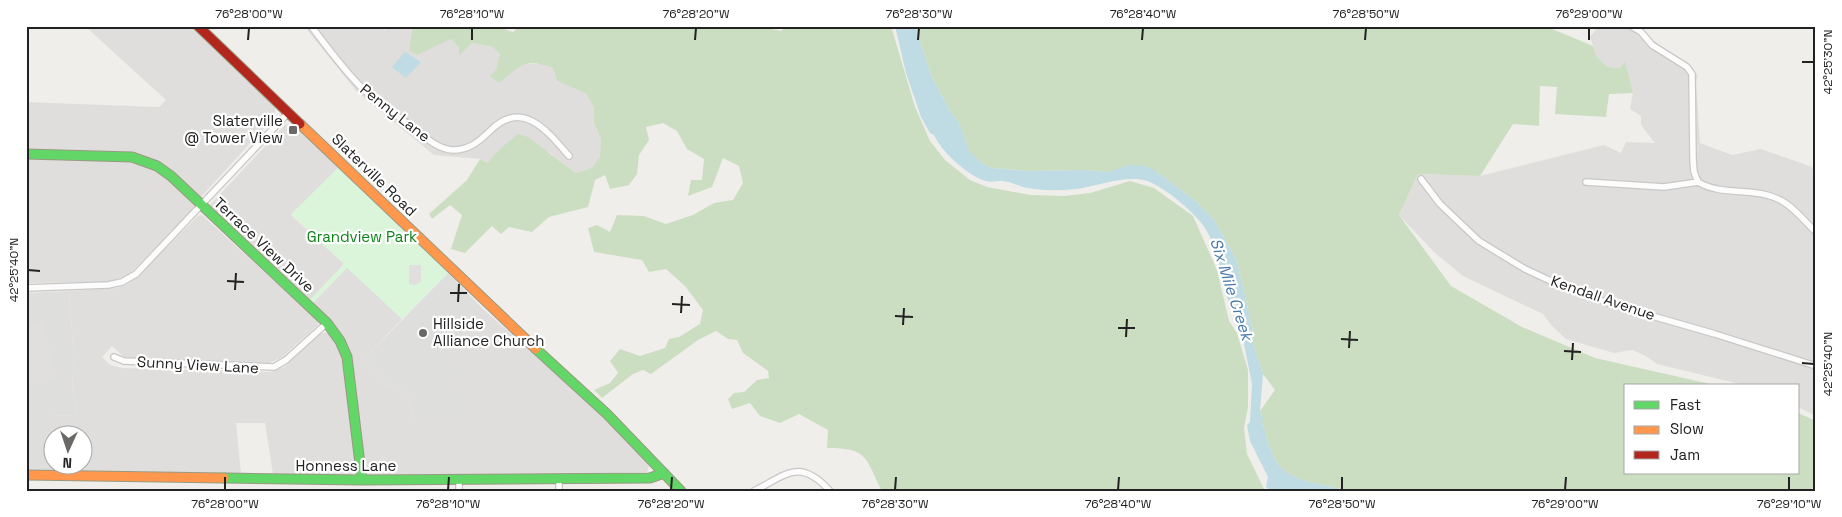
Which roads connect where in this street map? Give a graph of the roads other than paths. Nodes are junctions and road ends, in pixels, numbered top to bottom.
1 (198, 26) edge
2 (311, 26) edge
3 (1631, 26) edge
4 (289, 112) junction
5 (26, 154) edge
6 (569, 156) dead end
7 (1421, 179) dead end
8 (1586, 182) dead end
9 (1698, 182) junction
10 (201, 205) junction
11 (1816, 232) edge
12 (26, 288) edge
13 (327, 323) junction
14 (114, 357) dead end
15 (1816, 366) edge
16 (664, 473) junction
17 (26, 475) edge
18 (559, 478) junction
19 (459, 479) junction
20 (362, 480) junction
21 (459, 491) edge
22 (559, 491) edge
23 (681, 491) edge
24 (754, 491) edge
25 (830, 491) edge

1 - 4 main road, Slaterville Road
2 - 6 street, Penny Lane
3 - 9 street
4 - 10 street
4 - 16 main road, Slaterville Road
5 - 10 main road, Terrace View Drive
7 - 15 street, Kendall Avenue
8 - 9 street
9 - 11 street
10 - 12 street
10 - 13 main road, Terrace View Drive
13 - 14 street, Sunny View Lane
13 - 20 main road, Terrace View Drive
16 - 18 main road, Honness Lane
16 - 23 main road, Slaterville Road
17 - 20 main road, Honness Lane
18 - 19 main road, Honness Lane
18 - 22 street
19 - 20 main road, Honness Lane
19 - 21 street
24 - 25 street

